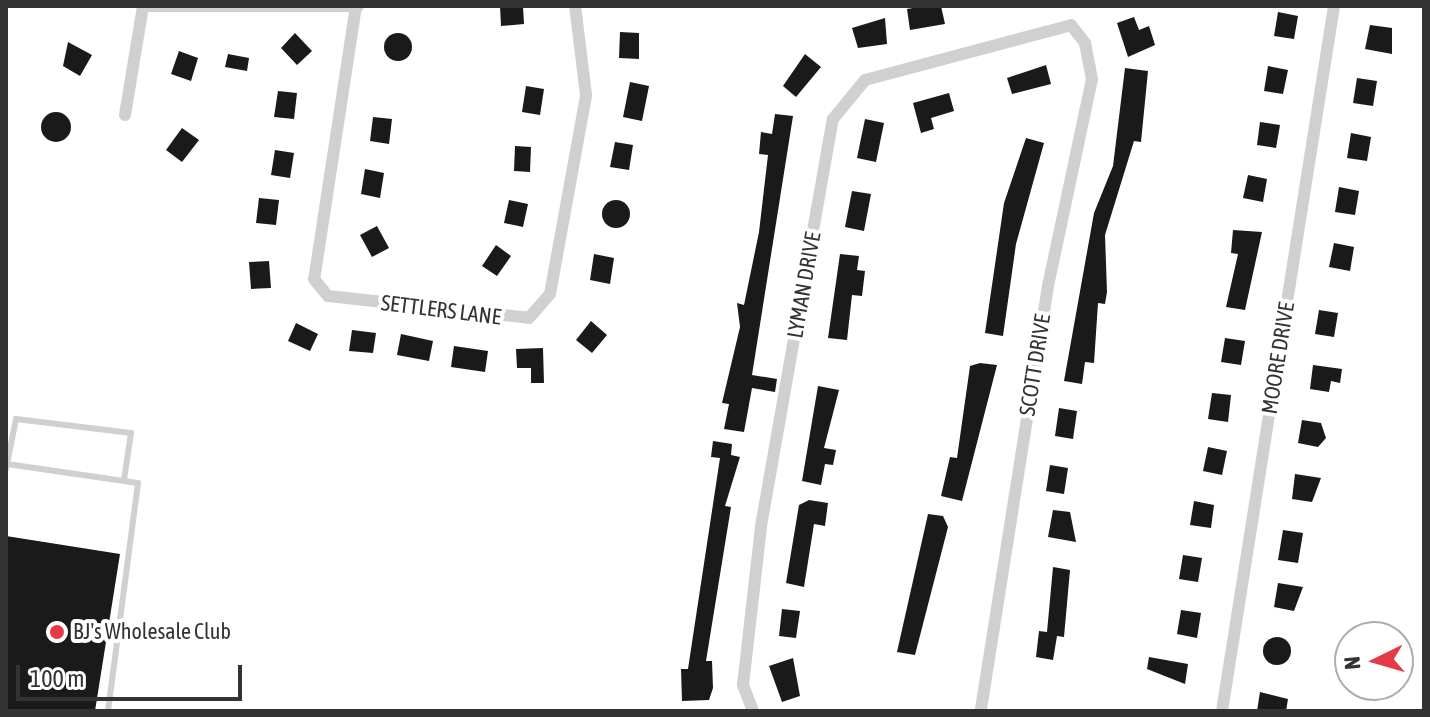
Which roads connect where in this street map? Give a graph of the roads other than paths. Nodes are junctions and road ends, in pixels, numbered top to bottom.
1 (143, 6) edge
2 (357, 6) edge
3 (575, 6) edge
4 (1334, 6) edge
5 (1071, 25) joint
6 (125, 115) dead end
7 (6, 466) edge
8 (124, 480) junction
9 (108, 711) edge
10 (753, 711) edge
11 (981, 711) edge
12 (1222, 711) edge

1 - 2 street
1 - 6 street
2 - 3 street, SETTLERS LANE
4 - 12 street, MOORE DRIVE
5 - 10 street, LYMAN DRIVE
5 - 11 street, SCOTT DRIVE
7 - 8 lane
7 - 8 lane
8 - 9 lane

